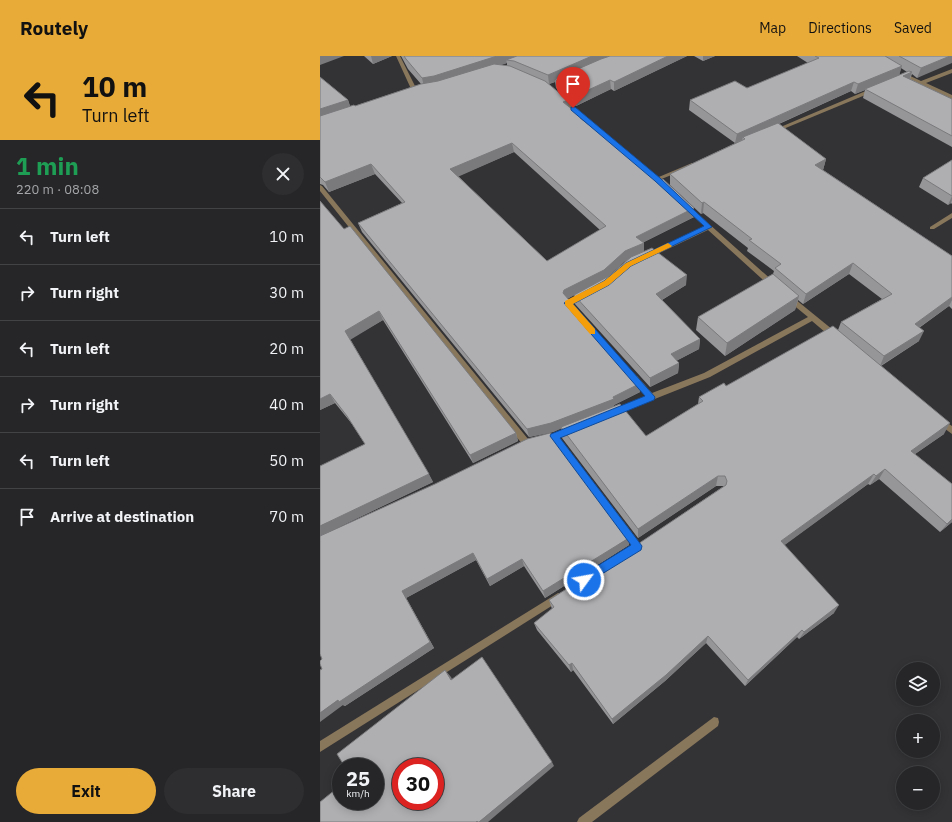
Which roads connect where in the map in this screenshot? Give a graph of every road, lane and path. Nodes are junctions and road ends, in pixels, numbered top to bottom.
1 (398, 56) edge
2 (952, 71) edge
3 (899, 72) edge
4 (906, 76) junction
5 (899, 79) edge
6 (921, 83) junction
7 (877, 88) edge
8 (422, 90) edge
9 (415, 92) junction
10 (555, 93) edge
11 (407, 94) edge
12 (952, 97) edge
13 (767, 134) edge
14 (701, 161) edge
15 (639, 164) edge
16 (651, 174) edge
17 (657, 179) junction
18 (663, 184) edge
19 (320, 187) edge
20 (680, 200) edge
21 (952, 215) edge
22 (709, 227) junction
23 (932, 228) dead end
24 (642, 258) edge
25 (778, 289) edge
26 (784, 294) edge
27 (812, 318) junction
28 (842, 342) edge
29 (630, 374) edge
30 (651, 397) junction
31 (608, 414) edge
32 (934, 416) edge
33 (952, 431) edge
34 (624, 555) edge
35 (563, 593) edge
36 (714, 722) dead end
37 (320, 747) edge
38 (583, 822) edge

1 - 9 street
2 - 6 street
3 - 4 street
4 - 5 street
4 - 6 street
6 - 12 street
7 - 13 street
8 - 9 street
9 - 11 street
10 - 15 street
14 - 17 street
16 - 17 street
17 - 18 street
19 - 34 street
20 - 22 street
21 - 23 street
22 - 24 street
22 - 25 street
26 - 27 street
27 - 28 street
27 - 30 street
29 - 30 street
30 - 31 street
32 - 33 street
35 - 37 street
36 - 38 street

